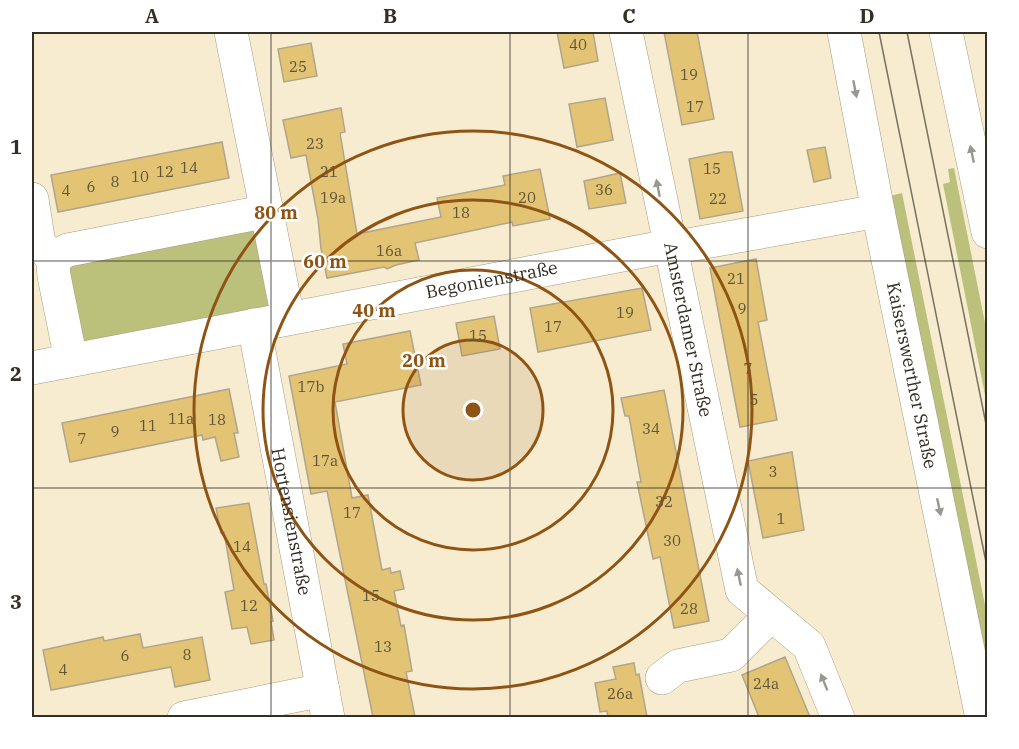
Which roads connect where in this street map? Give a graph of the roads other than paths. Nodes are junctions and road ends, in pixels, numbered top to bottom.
1 (231, 32) edge
2 (626, 32) edge
3 (844, 32) edge
4 (946, 32) edge
5 (984, 196) edge
6 (32, 200) edge
7 (878, 211) junction
8 (268, 212) junction
9 (987, 232) edge
10 (669, 246) junction
11 (55, 260) junction
12 (288, 318) junction
13 (254, 325) junction
14 (70, 360) junction
15 (32, 368) edge
16 (771, 615) junction
17 (662, 678) dead end
18 (326, 704) edge
19 (184, 717) edge
20 (838, 717) edge
21 (982, 717) edge

1 - 8 street
10 -> 2 street, Amsterdamer Straße
3 -> 7 street, Kaiserswerther Straße
5 -> 4 street
5 - 9 street
6 - 11 street
7 - 10 street, Begonienstraße
7 -> 21 street, Kaiserswerther Straße
8 - 11 street
8 - 12 street
10 - 12 street, Begonienstraße
16 -> 10 street, Amsterdamer Straße
11 - 14 street
12 - 13 street, Begonienstraße
13 - 14 street, Begonienstraße
13 - 18 street, Hortensienstraße
14 - 15 street, Begonienstraße
16 - 17 street
20 -> 16 street, Amsterdamer Straße
18 - 19 street

